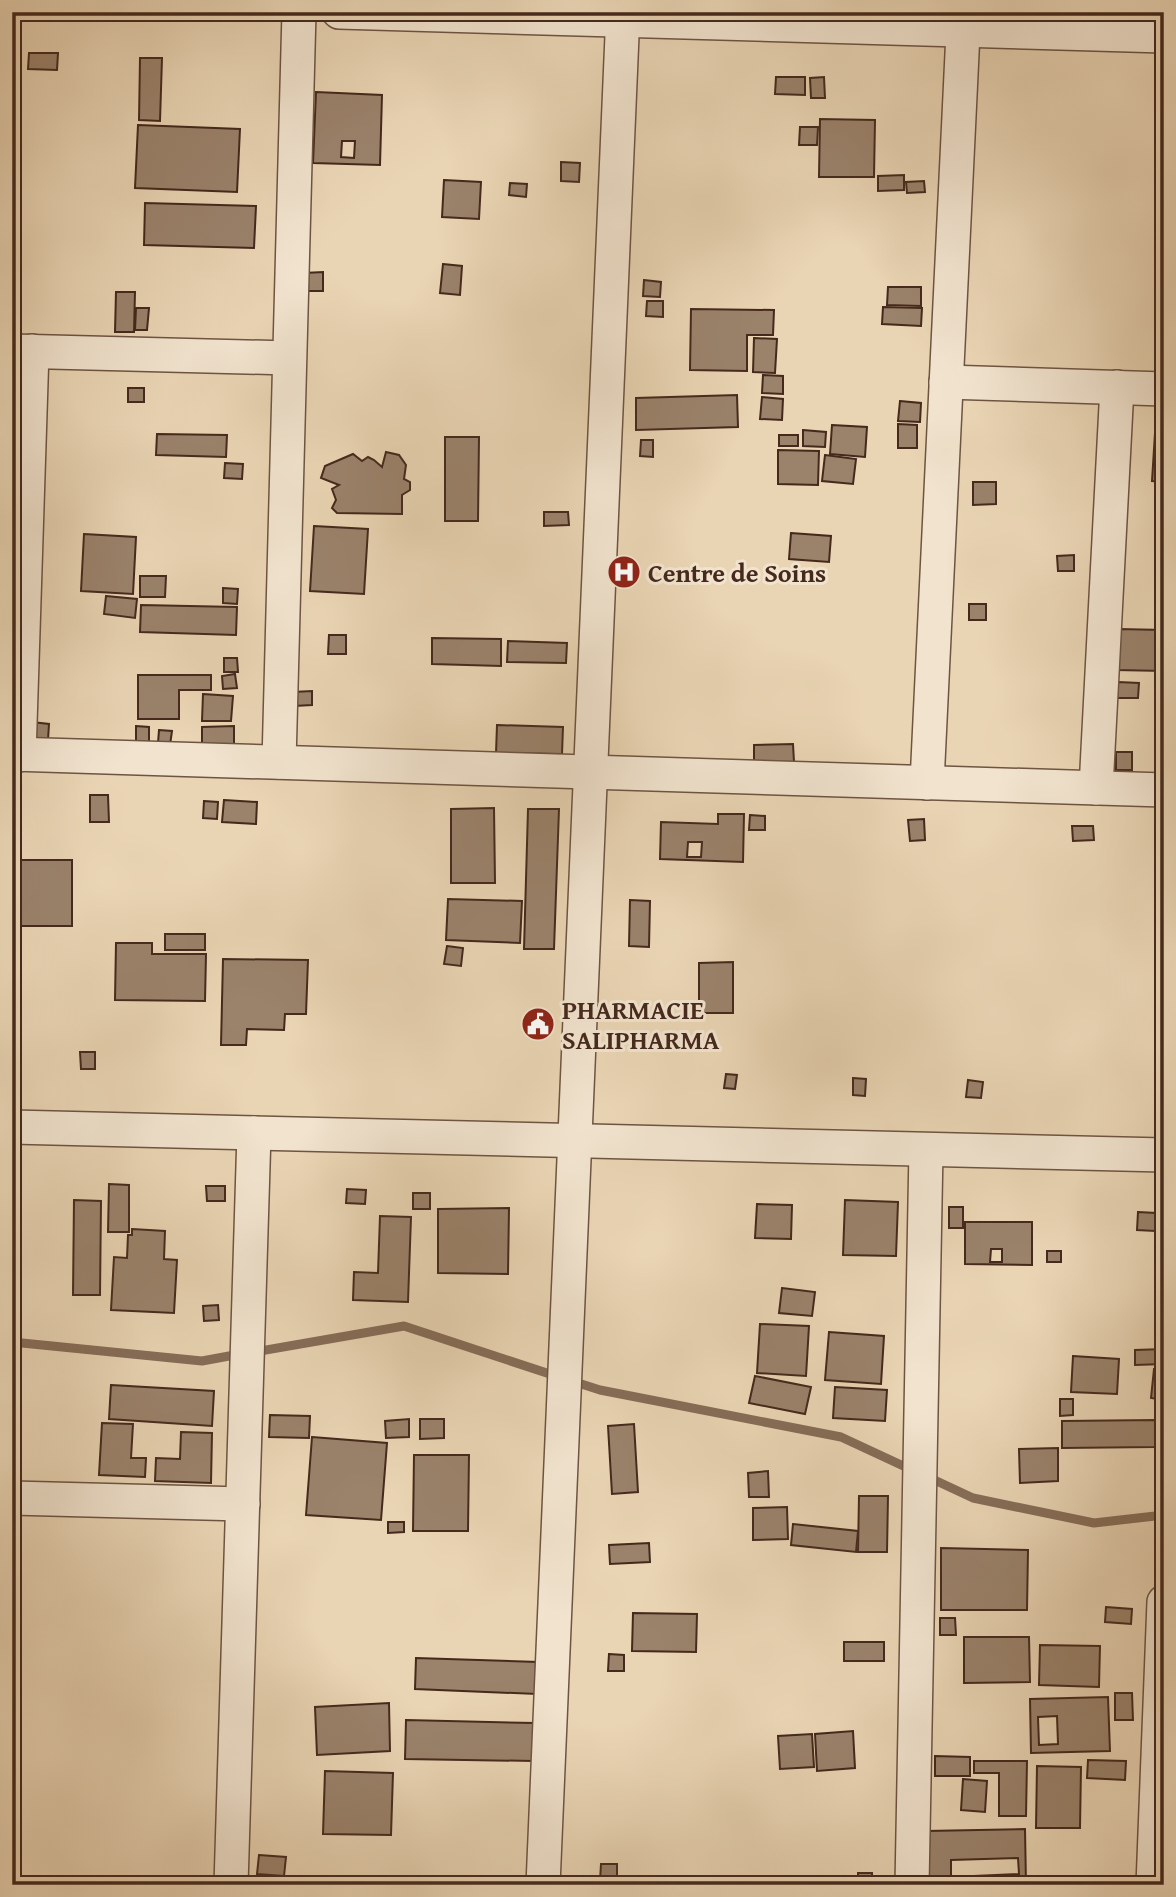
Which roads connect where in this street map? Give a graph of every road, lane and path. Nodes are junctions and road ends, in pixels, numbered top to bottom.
1 (299, 12) edge
2 (340, 12) edge
3 (623, 16) edge
4 (964, 21) edge
5 (1164, 36) edge
6 (22, 351) edge
7 (289, 358) junction
8 (946, 382) junction
9 (1117, 387) junction
10 (1164, 389) edge
11 (16, 755) edge
12 (279, 762) junction
13 (590, 772) junction
14 (926, 783) junction
15 (1096, 788) junction
16 (1164, 790) edge
17 (12, 1127) edge
18 (254, 1133) junction
19 (575, 1141) junction
20 (926, 1150) junction
21 (1164, 1155) edge
22 (12, 1498) edge
23 (243, 1504) junction
24 (1164, 1602) edge
25 (1161, 1734) edge
26 (231, 1885) edge
27 (543, 1885) edge
28 (912, 1885) edge
29 (1153, 1885) edge

1 - 7 street
2 - 3 street
3 - 4 street
3 - 13 street
4 - 5 street
4 - 8 street
6 - 7 street
6 - 11 street
7 - 12 street
8 - 9 street
8 - 14 street
9 - 10 street
9 - 15 street
11 - 12 street
12 - 13 street
13 - 14 street
13 - 19 street
14 - 15 street
15 - 16 street
17 - 18 street
18 - 19 street
18 - 23 street
19 - 20 street
19 - 27 street
20 - 21 street
20 - 28 street
22 - 23 street
23 - 26 street
24 - 25 street
25 - 29 street

